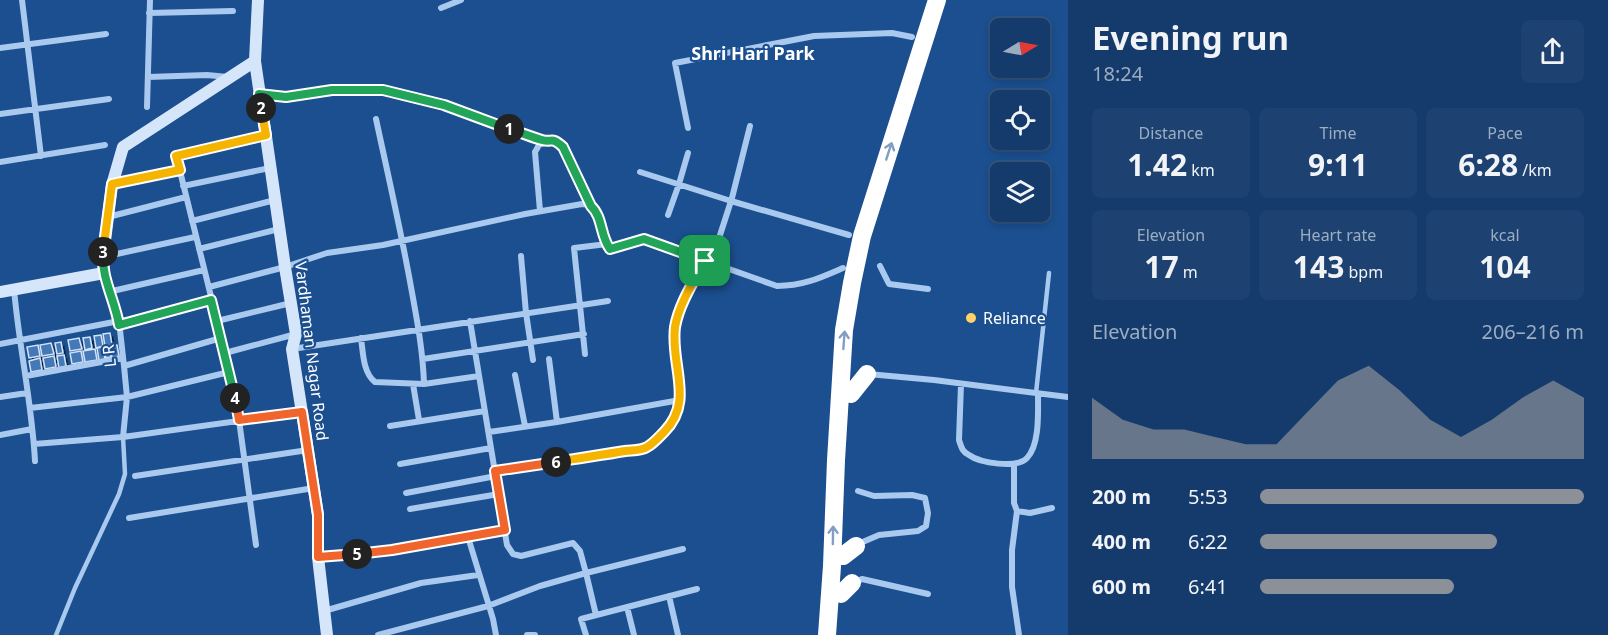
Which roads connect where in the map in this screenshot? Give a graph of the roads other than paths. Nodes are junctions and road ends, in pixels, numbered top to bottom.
1 (22, 0) edge
2 (150, 0) edge
3 (258, 0) edge
4 (461, 0) edge
5 (937, 0) edge
6 (441, 8) dead end
7 (233, 11) dead end
8 (149, 13) junction
9 (106, 34) dead end
10 (916, 38) junction
11 (27, 44) junction
12 (0, 48) edge
13 (255, 61) junction
14 (148, 77) junction
15 (230, 77) junction
16 (259, 94) junction
17 (109, 99) dead end
18 (147, 107) dead end
19 (36, 109) junction
20 (0, 114) edge
21 (376, 120) dead end
22 (750, 126) dead end
23 (688, 128) dead end
24 (266, 135) junction
25 (545, 141) junction
26 (105, 145) dead end
27 (688, 153) dead end
28 (40, 156) junction
29 (0, 162) edge
30 (271, 168) junction
31 (180, 170) junction
32 (640, 172) dead end
33 (112, 184) junction
34 (679, 184) junction
35 (183, 186) junction
36 (186, 197) junction
37 (275, 200) junction
38 (731, 201) junction
39 (591, 206) junction
40 (540, 211) junction
41 (668, 215) dead end
42 (107, 217) junction
43 (192, 221) junction
44 (279, 229) junction
45 (195, 237) junction
46 (852, 240) junction
47 (403, 241) junction
48 (607, 244) junction
49 (199, 249) junction
50 (521, 256) dead end
51 (103, 257) junction
52 (708, 262) junction
53 (880, 266) dead end
54 (285, 267) junction
55 (843, 268) dead end
56 (204, 270) junction
57 (104, 273) junction
58 (1049, 273) dead end
59 (208, 286) junction
60 (14, 289) junction
61 (928, 289) dead end
62 (0, 292) edge
63 (108, 292) junction
64 (211, 300) junction
65 (608, 301) dead end
66 (291, 303) junction
67 (579, 305) junction
68 (526, 313) junction
69 (217, 321) junction
70 (470, 321) junction
71 (119, 323) junction
72 (419, 329) junction
73 (296, 334) junction
74 (584, 334) junction
75 (221, 338) junction
76 (361, 338) junction
77 (20, 341) junction
78 (531, 342) junction
79 (0, 344) edge
80 (292, 349) junction
81 (475, 351) junction
82 (225, 353) junction
83 (585, 354) dead end
84 (423, 359) junction
85 (549, 359) dead end
86 (533, 360) dead end
87 (124, 362) junction
88 (229, 372) junction
89 (867, 374) joint
90 (515, 375) dead end
91 (26, 376) junction
92 (479, 376) junction
93 (413, 384) junction
94 (424, 384) junction
95 (961, 384) junction
96 (27, 393) junction
97 (1037, 393) junction
98 (851, 394) dead end
99 (0, 397) edge
100 (127, 397) junction
101 (1068, 397) edge
102 (680, 400) junction
103 (30, 408) junction
104 (485, 411) junction
105 (302, 412) junction
106 (239, 420) junction
107 (419, 420) junction
108 (557, 422) junction
109 (390, 426) dead end
110 (525, 426) junction
111 (32, 429) junction
112 (489, 432) junction
113 (0, 435) edge
114 (123, 437) junction
115 (34, 444) junction
116 (491, 448) junction
117 (308, 450) junction
118 (245, 460) junction
119 (35, 461) dead end
120 (400, 464) dead end
121 (1014, 465) junction
122 (496, 473) junction
123 (135, 477) dead end
124 (314, 488) junction
125 (858, 492) dead end
126 (406, 493) dead end
127 (499, 494) junction
128 (250, 500) junction
129 (1052, 508) dead end
130 (410, 509) dead end
131 (1017, 511) junction
132 (129, 518) dead end
133 (505, 530) junction
134 (468, 537) junction
135 (256, 545) dead end
136 (683, 549) dead end
137 (849, 551) dead end
138 (318, 557) junction
139 (586, 573) junction
140 (478, 575) junction
141 (847, 589) dead end
142 (697, 590) dead end
143 (928, 594) dead end
144 (669, 596) junction
145 (488, 606) junction
146 (627, 607) junction
147 (324, 611) junction
148 (596, 615) junction
149 (56, 635) edge
150 (327, 635) edge
151 (378, 635) edge
152 (496, 635) edge
153 (527, 635) edge
154 (535, 635) edge
155 (586, 635) edge
156 (634, 635) edge
157 (678, 635) edge
158 (827, 635) edge
159 (1019, 635) edge

1 - 11 street
2 - 8 street
3 - 13 street, Vardhaman Nagar Road
4 - 6 street
5 - 10 highway
7 - 8 street
8 - 14 street
9 - 11 street
10 - 23 street
46 -> 10 highway
11 - 12 street
11 - 19 street
13 - 15 street
13 - 16 street, Vardhaman Nagar Road
14 - 15 street
14 - 18 street
15 - 33 street
16 - 24 street, Vardhaman Nagar Road
16 - 25 street
17 - 19 street
19 - 20 street
19 - 28 street
21 - 47 street
22 - 38 street
24 - 30 street, Vardhaman Nagar Road
24 - 31 street
25 - 39 street
25 - 40 street
26 - 28 street
27 - 34 street
28 - 29 street
30 - 35 street
30 - 37 street, Vardhaman Nagar Road
31 - 33 street
31 - 35 street
32 - 34 street
33 - 42 street
34 - 38 street
34 - 41 street
35 - 36 street
36 - 42 street
36 - 43 street
37 - 43 street
37 - 44 street, Vardhaman Nagar Road
38 - 46 street
38 - 52 street
39 - 40 street
39 - 48 street
40 - 47 street
42 - 51 street
43 - 45 street
44 - 49 street
44 - 54 street, Vardhaman Nagar Road
45 - 49 street
45 - 51 street
158 -> 46 highway
47 - 54 street
47 - 72 street
48 - 52 street
48 - 67 street
49 - 56 street
50 - 68 street
51 - 57 street
52 - 55 street
52 - 102 street
53 - 61 street
54 - 59 street
54 - 66 street, Vardhaman Nagar Road
56 - 59 street
56 - 63 street
57 - 60 street
57 - 63 street, L R
58 - 97 lane
59 - 64 street
60 - 62 street
60 - 77 street
63 - 71 street, L R
64 - 69 street
64 - 71 street
65 - 67 street
66 - 69 street
66 - 73 street, Vardhaman Nagar Road
67 - 68 street
67 - 74 street
68 - 70 street
68 - 78 street
69 - 75 street
70 - 72 street
70 - 81 street
71 - 77 street
71 - 87 street, L R
72 - 76 street
72 - 84 street
73 - 80 street, Vardhaman Nagar Road
73 - 82 street
74 - 78 street
74 - 83 street
75 - 82 street
75 - 87 street
76 - 80 street
76 - 93 street
77 - 79 street
77 - 91 street
78 - 81 street
78 - 86 street
80 - 105 street, Vardhaman Nagar Road
81 - 84 street
81 - 92 street
82 - 88 street
84 - 94 street
85 - 108 street
87 - 91 street
87 - 100 street, L R
88 - 100 street
88 - 106 street
89 - 95 street
89 - 98 highway
90 - 110 street
91 - 96 street
92 - 94 street
92 - 104 street
93 - 94 street
93 - 107 street
95 - 97 street
95 - 121 street
96 - 99 street
96 - 103 street
97 - 101 street
97 - 121 street
100 - 103 street
100 - 114 street, L R
102 - 108 street
102 - 122 street
103 - 111 street
104 - 107 street
104 - 112 street
105 - 106 street
105 - 117 street, Vardhaman Nagar Road
106 - 114 street
106 - 118 street
107 - 109 street
108 - 110 street
110 - 112 street
111 - 113 street
111 - 115 street
112 - 116 street
114 - 115 street
114 - 149 lane
115 - 119 street
116 - 120 street
116 - 122 street
117 - 118 street
117 - 124 street, Vardhaman Nagar Road
118 - 123 street
118 - 128 street
121 - 131 street
122 - 126 street
122 - 127 street
124 - 128 street
124 - 138 street, Vardhaman Nagar Road
125 - 137 street
127 - 130 street
127 - 133 street
128 - 132 street
128 - 135 street
129 - 131 street
131 - 159 street
133 - 134 street
133 - 139 street
134 - 138 street
134 - 140 street
136 - 139 street
138 - 147 street, Vardhaman Nagar Road
139 - 145 street
139 - 148 street
140 - 145 street
140 - 147 street
141 - 143 street
142 - 144 street
144 - 146 street
144 - 157 street
145 - 151 street
145 - 152 street
146 - 148 street
146 - 156 street
147 - 150 street, Vardhaman Nagar Road
148 - 155 street
153 - 154 street

